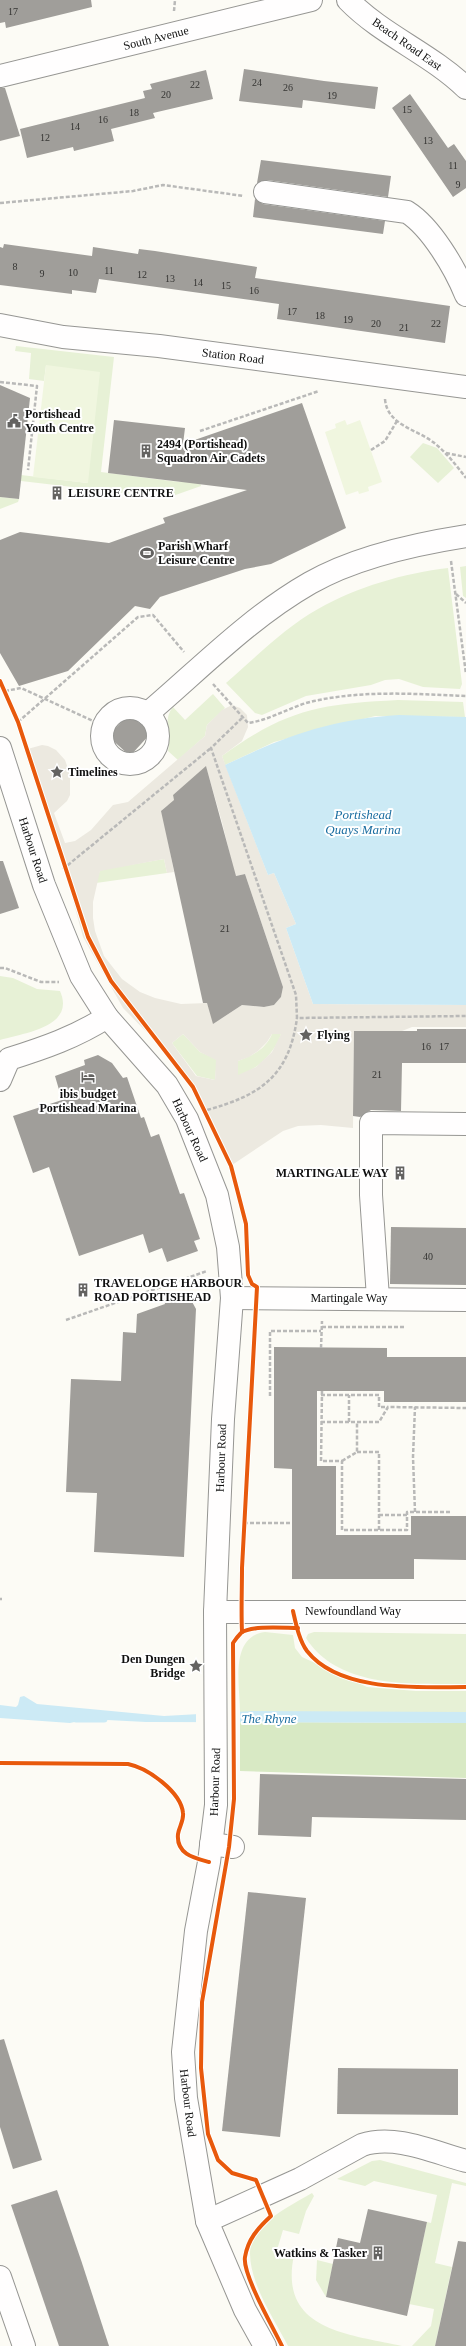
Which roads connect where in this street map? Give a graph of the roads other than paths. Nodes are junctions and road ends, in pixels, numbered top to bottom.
1 (311, 0) edge
2 (348, 0) edge
3 (246, 8) edge
4 (0, 76) edge
5 (466, 88) edge
6 (265, 192) road end
7 (466, 295) edge
8 (0, 325) edge
9 (466, 387) edge
10 (457, 538) edge
11 (147, 714) junction
12 (0, 748) edge
13 (107, 1017) junction
14 (0, 1080) edge
15 (466, 1124) edge
16 (232, 1298) junction
17 (378, 1298) junction
18 (466, 1300) edge
19 (215, 1612) junction
20 (466, 1612) edge
21 (210, 1844) junction
22 (233, 1847) dead end
23 (466, 2161) edge
24 (207, 2221) junction
25 (0, 2277) edge
26 (24, 2346) edge
27 (264, 2346) edge

1 - 3 street, South Avenue
2 - 5 street, Beach Road East
3 - 4 street, South Avenue
6 - 7 street
8 - 9 street, Station Road
10 - 11 street
11 - 11 street
12 - 13 street, Harbour Road
13 - 14 street
13 - 16 street, Harbour Road
15 - 17 street
16 - 17 street, Martingale Way
16 - 19 street, Harbour Road
17 - 18 street, Martingale Way
19 - 20 street, Newfoundland Way
19 - 21 street, Harbour Road
21 - 22 street
21 - 24 street, Harbour Road
23 - 24 street
24 - 27 street, Harbour Road
25 - 26 street

